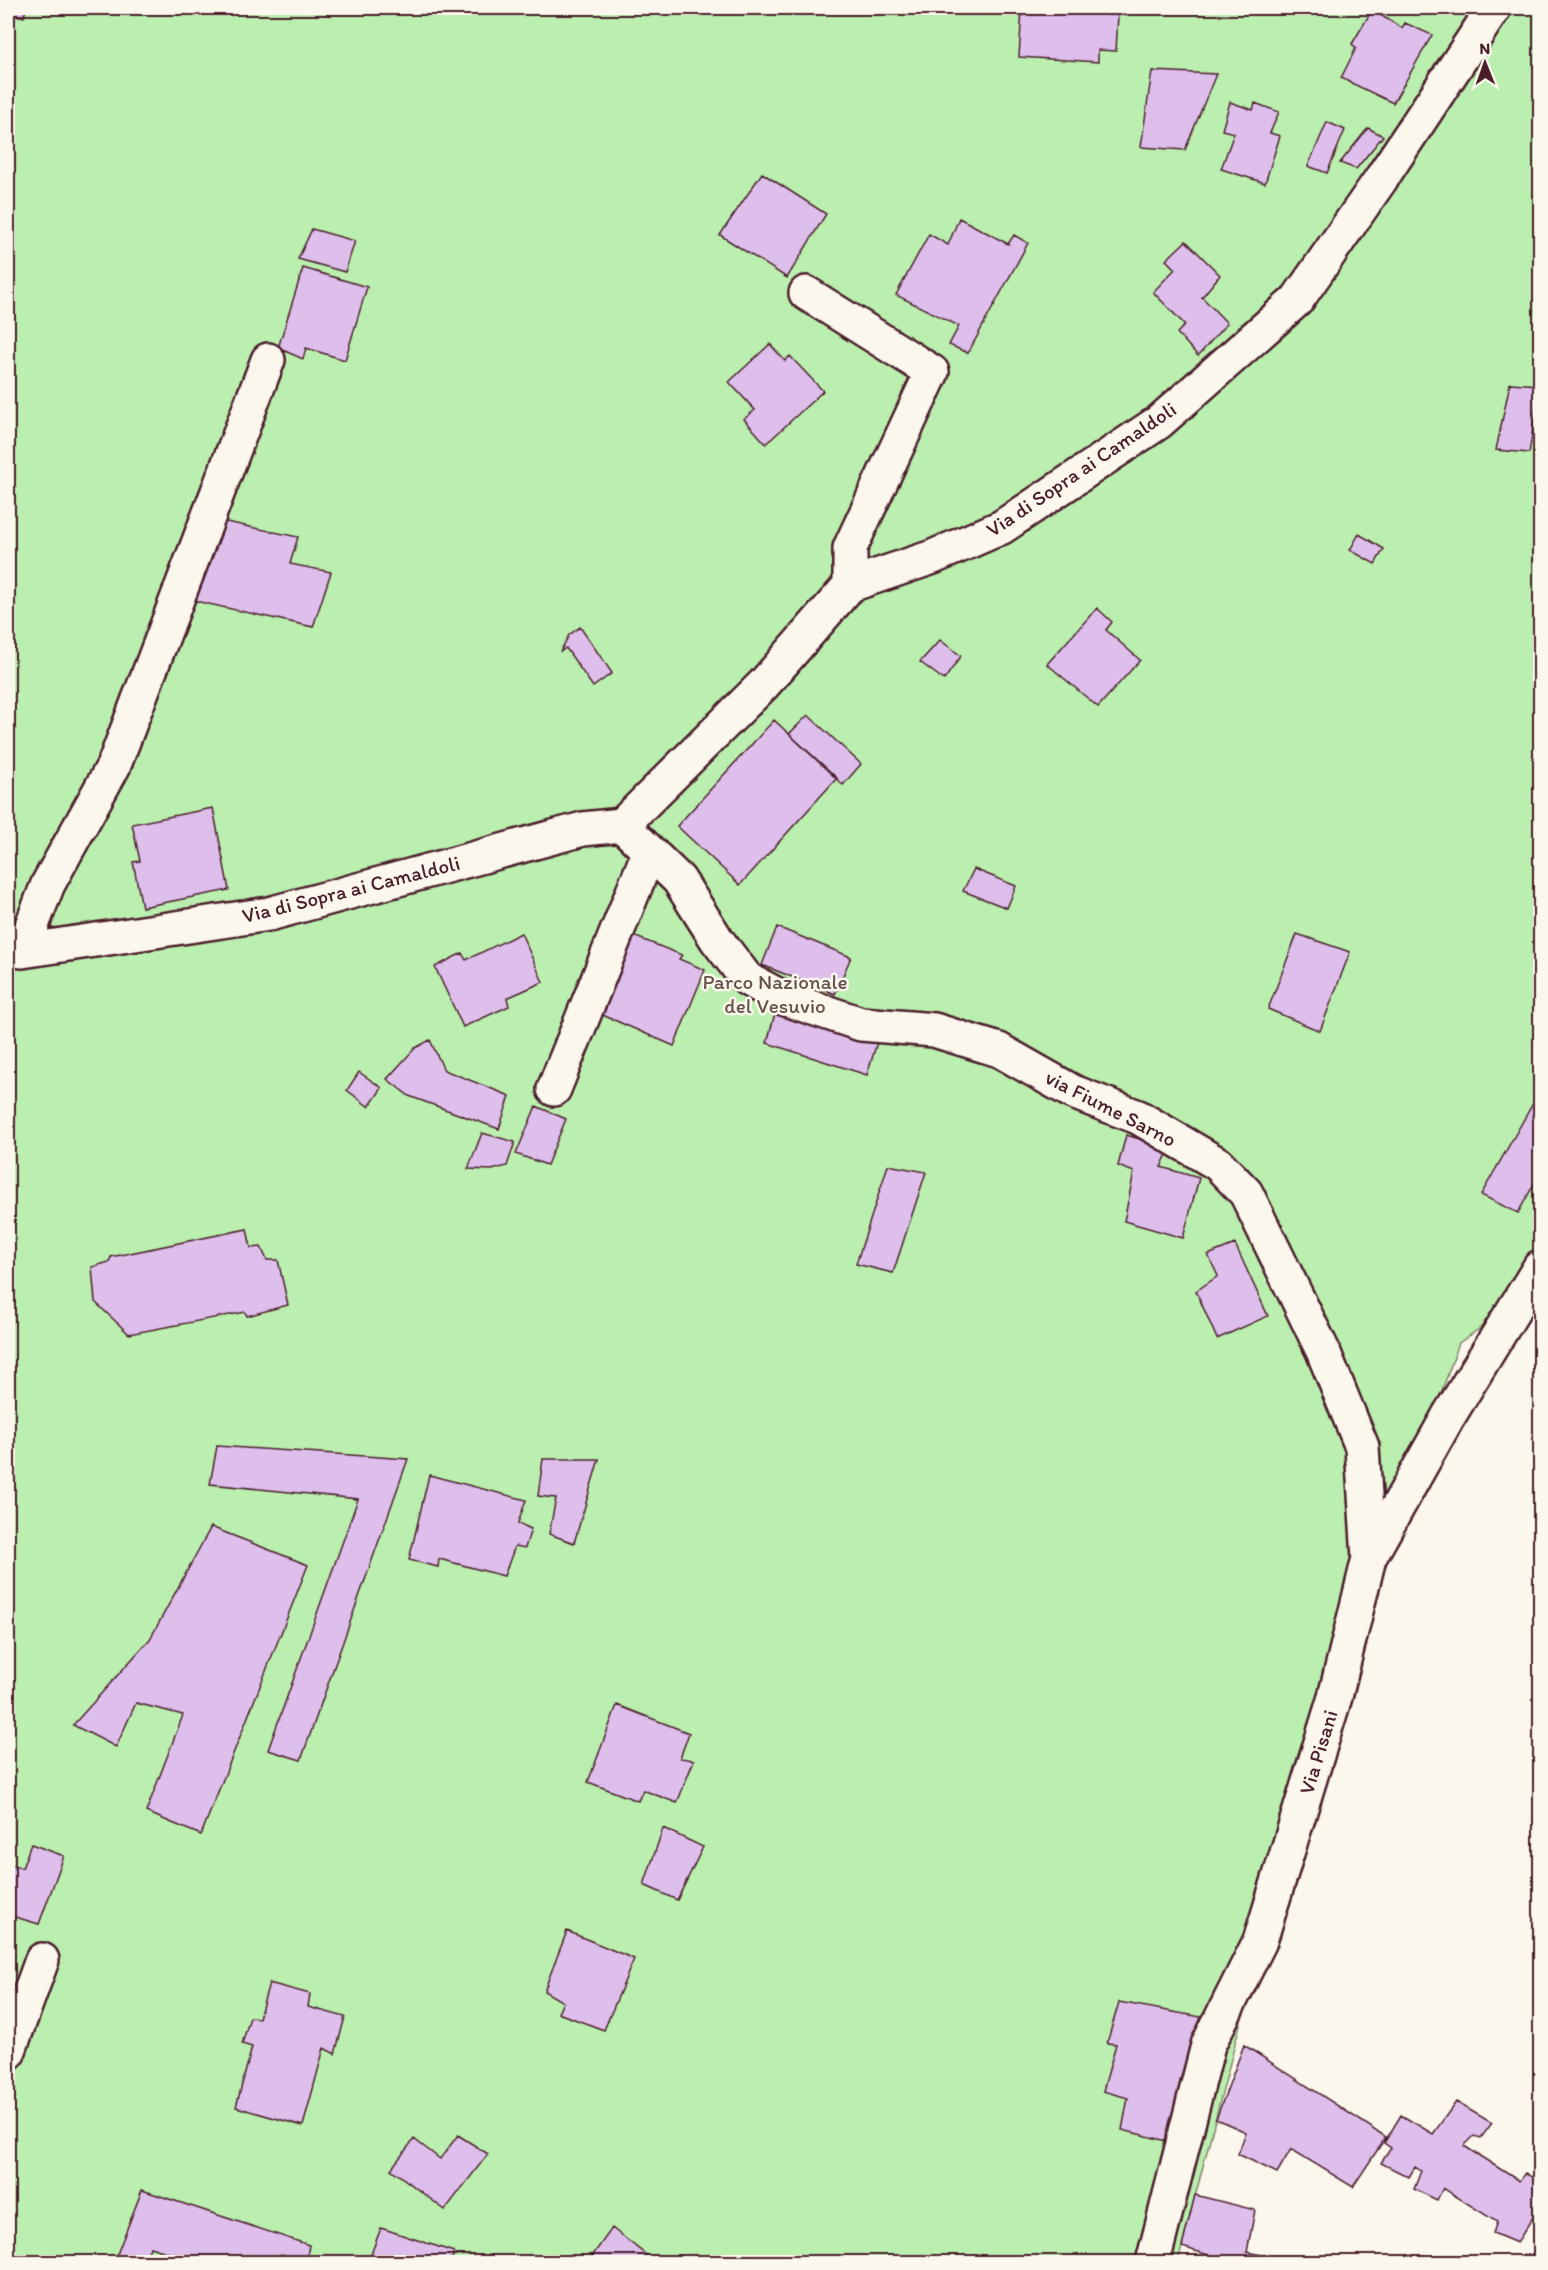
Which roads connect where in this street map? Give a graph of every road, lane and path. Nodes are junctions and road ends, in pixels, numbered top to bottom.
1 (1494, 8) edge
2 (806, 292) dead end
3 (268, 360) dead end
4 (850, 585) junction
5 (622, 825) junction
6 (649, 852) junction
7 (15, 949) edge
8 (554, 1089) dead end
9 (1540, 1267) edge
10 (1369, 1558) junction
11 (42, 1960) dead end
12 (8, 2054) edge
13 (1153, 2262) edge

1 - 4 street, Via di Sopra ai Camaldoli
2 - 4 street
3 - 7 street
4 - 5 street
5 - 6 street
5 - 7 street, Via di Sopra ai Camaldoli
6 - 8 street
6 - 10 street, via Fiume Sarno
9 - 10 street, Via Pisani
10 - 13 street, Via Pisani
11 - 12 street

